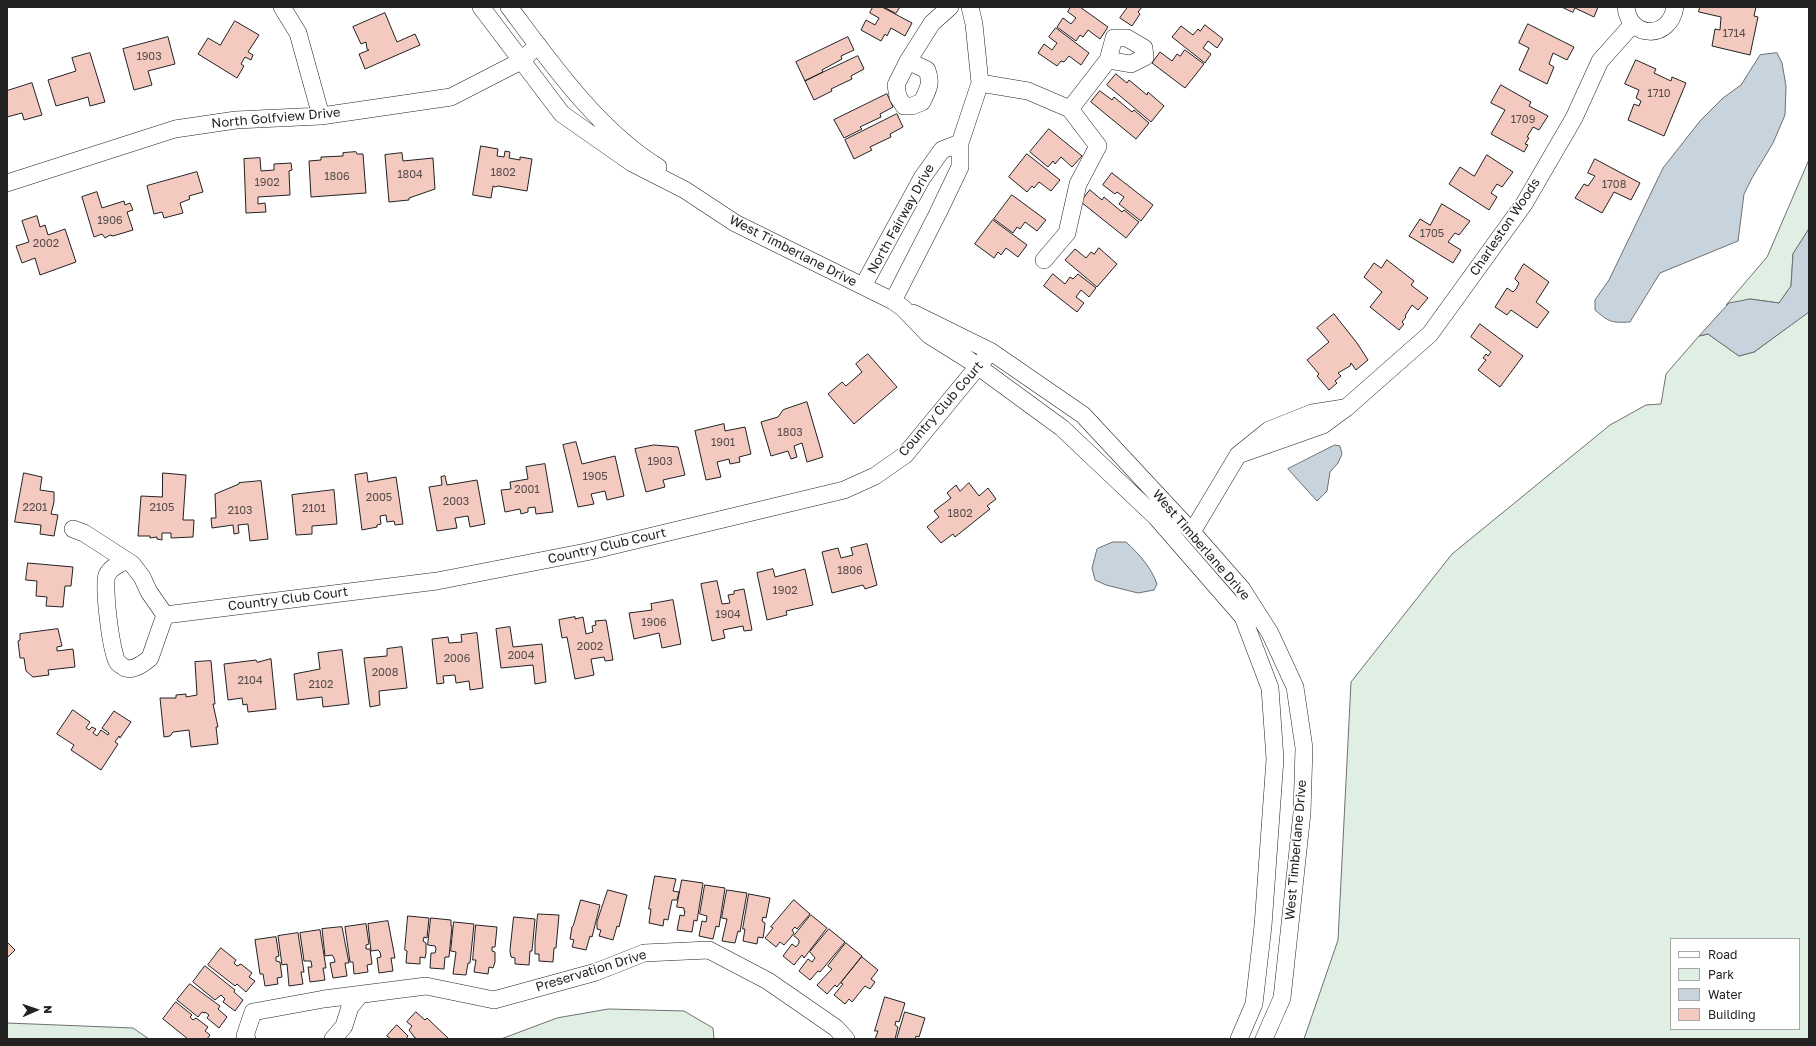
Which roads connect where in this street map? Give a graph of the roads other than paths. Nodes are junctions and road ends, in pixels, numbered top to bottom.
1 (282, 7) edge
2 (481, 7) edge
3 (509, 7) edge
4 (950, 7) edge
5 (970, 7) edge
6 (1626, 7) edge
7 (1675, 7) edge
8 (1633, 24) junction
9 (538, 45) junction
10 (1108, 60) dead end
11 (521, 61) junction
12 (908, 61) dead end
13 (980, 83) junction
14 (1070, 109) junction
15 (321, 116) junction
16 (960, 143) junction
17 (7, 183) edge
18 (685, 190) junction
19 (1044, 260) dead end
20 (864, 286) junction
21 (898, 304) junction
22 (990, 351) junction
23 (978, 366) junction
24 (74, 529) dead end
25 (1192, 532) junction
26 (126, 561) junction
27 (165, 614) junction
28 (360, 995) junction
29 (247, 1039) edge
30 (333, 1039) edge
31 (846, 1039) edge
32 (1239, 1039) edge
33 (1264, 1039) edge

1 - 15 street
2 - 11 street, West Timberlane Drive
3 - 9 street, West Timberlane Drive
4 - 12 street
5 - 13 street, North Fairway Drive
6 - 8 street
7 - 8 street
8 - 25 street, Charleston Woods
9 - 11 street, North Golfview Drive
9 - 18 street, West Timberlane Drive
10 - 14 street
11 - 15 street, North Golfview Drive
11 - 18 street, West Timberlane Drive
13 - 14 street
13 - 16 street, North Fairway Drive
14 - 19 street
15 - 17 street, North Golfview Drive
16 - 20 street, North Fairway Drive
16 - 21 street, North Fairway Drive
18 - 20 street, West Timberlane Drive
20 - 21 street, West Timberlane Drive
21 - 22 street, West Timberlane Drive
21 - 23 street, West Timberlane Drive
22 - 23 street, Country Club Court
22 - 25 street, West Timberlane Drive
23 - 27 street, Country Club Court
23 - 32 street, West Timberlane Drive
24 - 26 street
25 - 33 street, West Timberlane Drive
26 - 27 street
26 - 27 street
28 - 29 street, Preservation Drive
28 - 30 street
28 - 31 street, Preservation Drive

